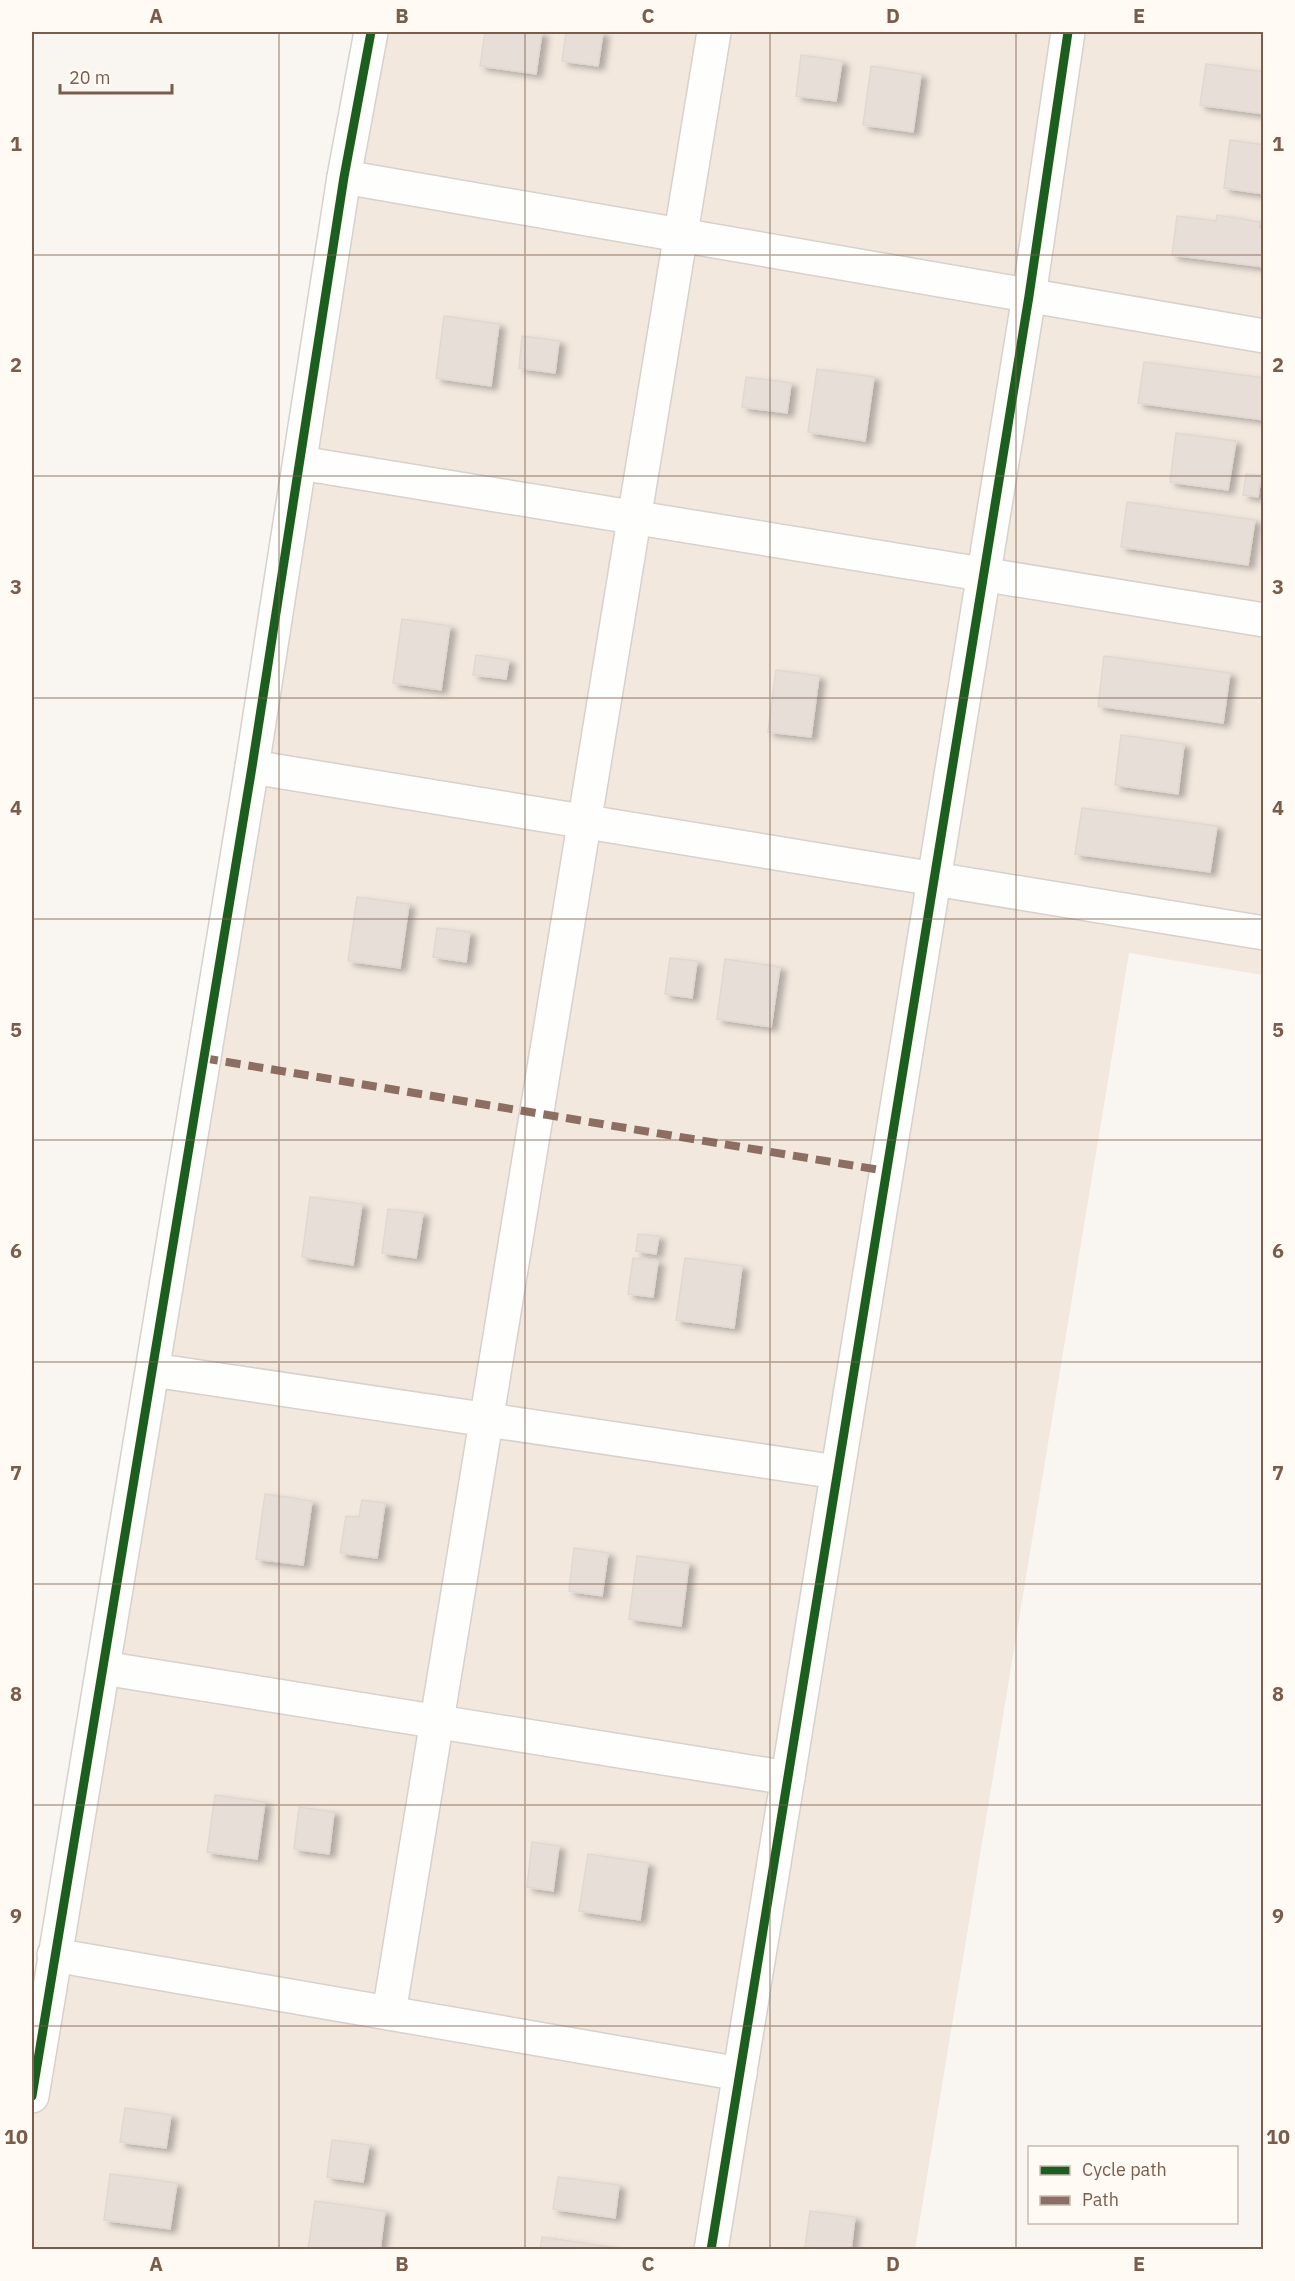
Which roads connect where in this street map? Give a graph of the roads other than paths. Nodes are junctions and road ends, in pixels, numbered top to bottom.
1 (370, 32) edge
2 (714, 32) edge
3 (1068, 32) edge
4 (344, 177) junction
5 (681, 236) junction
6 (1029, 296) junction
7 (1263, 336) edge
8 (300, 463) junction
9 (635, 518) junction
10 (983, 574) junction
11 (1263, 620) edge
12 (252, 767) junction
13 (585, 822) junction
14 (934, 879) junction
15 (1263, 933) edge
16 (153, 1370) junction
17 (487, 1420) junction
18 (837, 1472) junction
19 (103, 1668) junction
20 (437, 1722) junction
21 (788, 1778) junction
22 (54, 1955) junction
23 (389, 2013) junction
24 (740, 2074) junction
25 (32, 2096) edge
26 (711, 2250) edge

1 - 4 street
2 - 5 street
3 - 6 street
4 - 5 street
4 - 8 street
5 - 6 street
5 - 9 street
6 - 7 street
6 - 10 street
8 - 9 street
8 - 12 street
9 - 10 street
9 - 13 street
10 - 11 street
10 - 14 street
12 - 13 street
12 - 16 street
13 - 14 street
13 - 17 street
14 - 15 street
14 - 18 street
16 - 17 street
16 - 19 street
17 - 18 street
17 - 20 street
18 - 21 street
19 - 20 street
19 - 22 street
20 - 21 street
20 - 23 street
21 - 24 street
22 - 23 street
22 - 25 street
23 - 24 street
24 - 26 street

